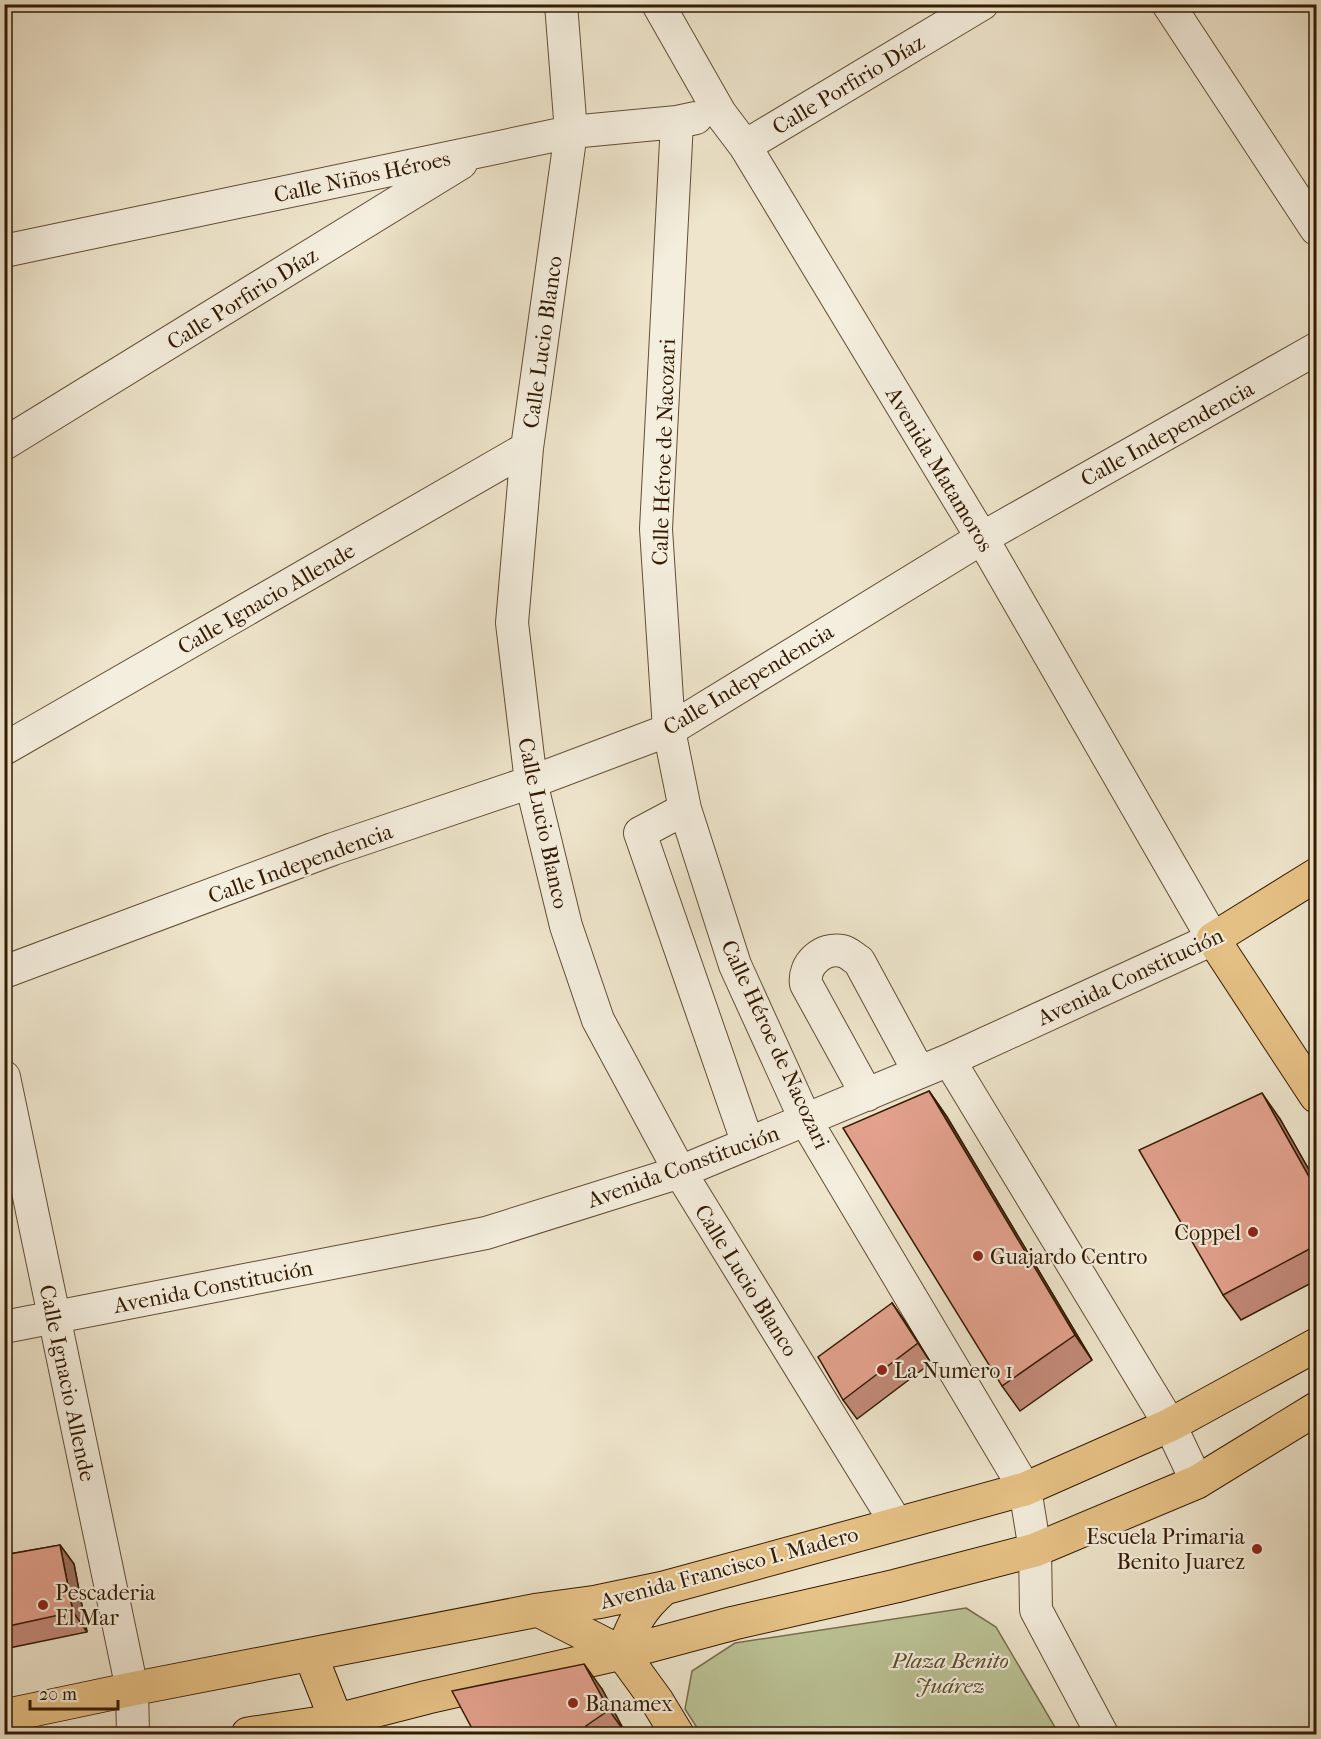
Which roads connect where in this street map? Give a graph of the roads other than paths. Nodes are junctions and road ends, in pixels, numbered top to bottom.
1 (561, 4) edge
2 (658, 4) edge
3 (982, 4) edge
4 (1168, 4) edge
5 (720, 113) junction
6 (677, 122) junction
7 (571, 132) junction
8 (745, 146) junction
9 (479, 152) junction
10 (1317, 229) edge
11 (4, 252) edge
12 (1317, 349) edge
13 (4, 444) edge
14 (527, 448) junction
15 (982, 538) junction
16 (669, 730) junction
17 (4, 749) edge
18 (531, 782) junction
19 (685, 809) junction
20 (1317, 875) edge
21 (1213, 939) junction
22 (4, 972) edge
23 (948, 1060) junction
24 (920, 1072) junction
25 (4, 1077) edge
26 (867, 1095) junction
27 (1317, 1096) edge
28 (806, 1121) junction
29 (748, 1144) junction
30 (680, 1172) junction
31 (54, 1316) junction
32 (4, 1327) edge
33 (1317, 1345) edge
34 (1317, 1409) edge
35 (1170, 1425) junction
36 (1197, 1482) junction
37 (1026, 1489) junction
38 (896, 1523) junction
39 (1035, 1550) junction
40 (664, 1588) junction
41 (538, 1610) junction
42 (622, 1653) junction
43 (311, 1656) junction
44 (132, 1689) junction
45 (4, 1716) edge
46 (327, 1728) edge
47 (133, 1734) edge
48 (248, 1734) edge
49 (677, 1734) edge
50 (1102, 1734) edge

1 - 7 street, Calle Lucio Blanco
2 - 5 street, Avenida Matamoros
3 - 8 street, Calle Porfirio Díaz
4 - 10 street
5 - 6 street, Calle Niños Héroes
5 - 8 street, Avenida Matamoros
6 - 7 street, Calle Niños Héroes
6 - 16 street, Calle Héroe de Nacozari
7 - 9 street, Calle Niños Héroes
7 - 14 street, Calle Lucio Blanco
8 - 15 street, Avenida Matamoros
9 - 11 street, Calle Niños Héroes
9 - 13 street, Calle Porfirio Díaz
12 - 15 street, Calle Independencia
14 - 17 street, Calle Ignacio Allende
14 - 18 street, Calle Lucio Blanco
15 - 16 street, Calle Independencia
15 - 21 street, Avenida Matamoros
16 - 18 street, Calle Independencia
16 - 19 street, Calle Héroe de Nacozari
18 - 22 street, Calle Independencia
18 - 30 street, Calle Lucio Blanco
19 - 28 street, Calle Héroe de Nacozari
19 - 29 street
20 - 21 main road, Avenida Constitución
21 - 23 street, Avenida Constitución
21 - 27 main road
23 - 24 street, Avenida Constitución
23 - 35 street
24 - 26 street, Avenida Constitución
24 - 26 street
25 - 31 street, Calle Ignacio Allende
26 - 28 street, Avenida Constitución
28 - 29 street, Avenida Constitución
28 - 37 street, Calle Héroe de Nacozari
29 - 30 street, Avenida Constitución
30 - 31 street, Avenida Constitución
30 - 38 street, Calle Lucio Blanco
31 - 32 street, Avenida Constitución
31 - 44 street, Calle Ignacio Allende
33 - 35 main road, Avenida Francisco I. Madero
34 - 36 main road
35 - 36 street
35 - 37 main road, Avenida Francisco I. Madero
36 - 39 main road
37 - 38 main road, Avenida Francisco I. Madero
37 - 39 street
38 - 40 main road, Avenida Francisco I. Madero
39 - 42 main road
39 - 50 street
40 - 41 main road, Avenida Francisco I. Madero
40 - 42 main road
41 - 42 main road
41 - 43 main road, Avenida Francisco I. Madero
42 - 46 main road
42 - 49 main road
43 - 44 main road, Avenida Francisco I. Madero
43 - 46 main road
44 - 45 main road, Avenida Francisco I. Madero
44 - 47 street, Calle Ignacio Allende
46 - 48 main road

